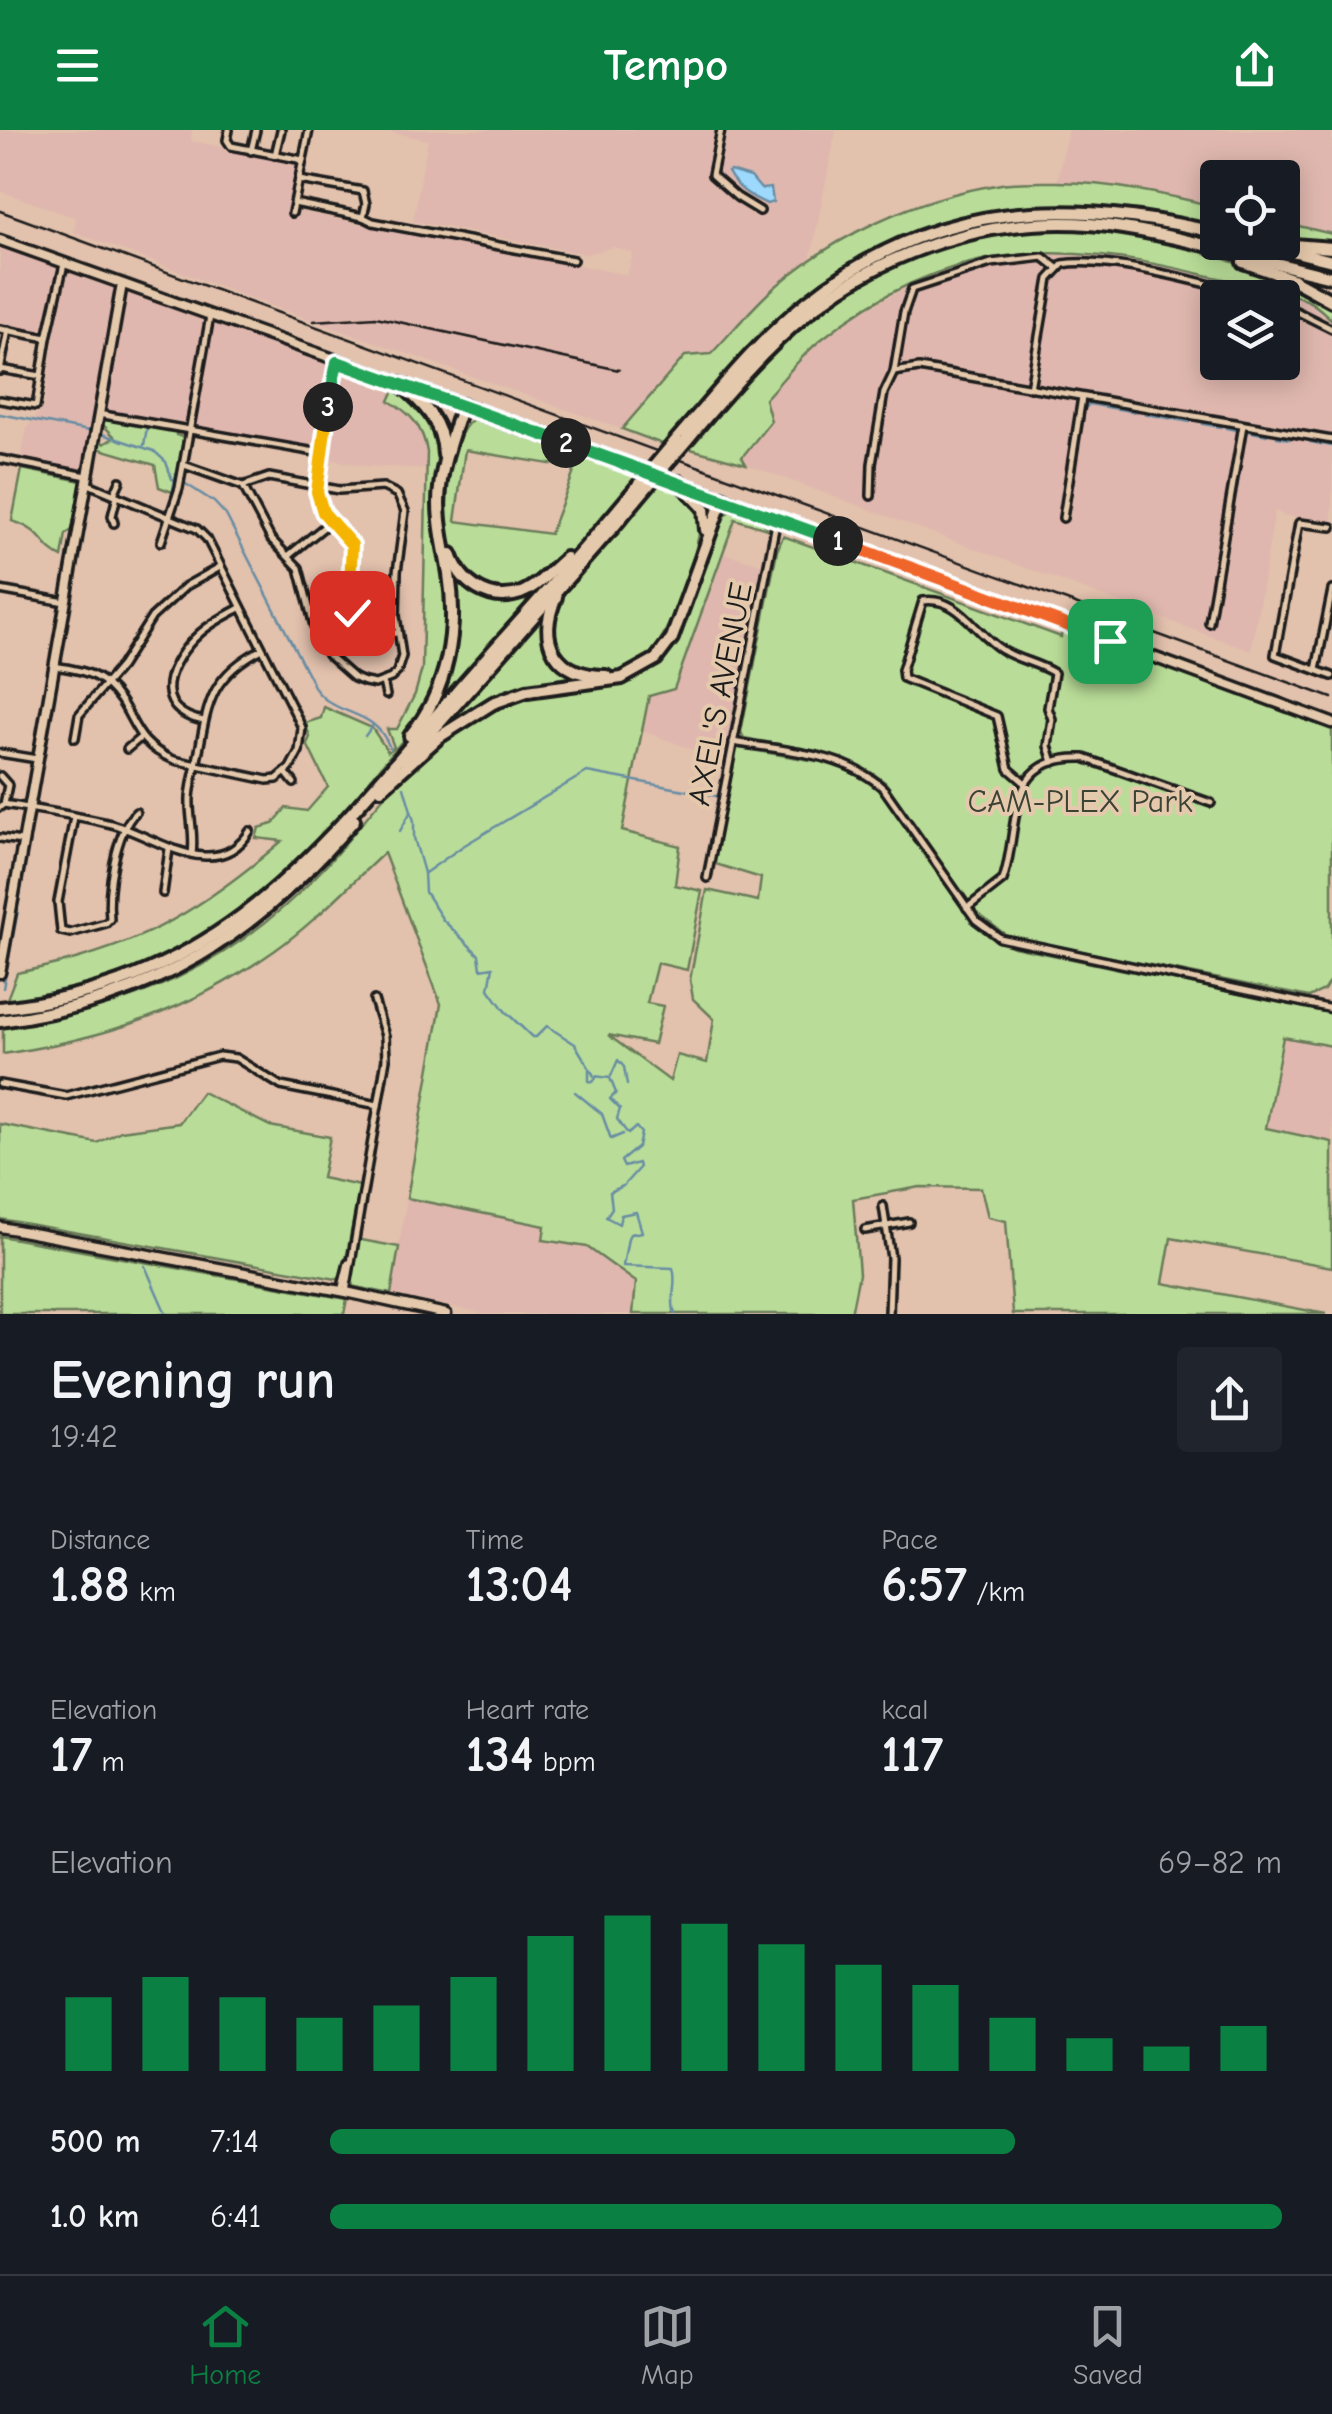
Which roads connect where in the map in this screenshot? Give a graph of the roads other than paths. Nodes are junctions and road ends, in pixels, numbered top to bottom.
1 (230, 130) edge
2 (256, 130) edge
3 (281, 130) edge
4 (309, 130) edge
5 (721, 130) edge
6 (251, 151) junction
7 (275, 156) junction
8 (303, 160) junction
9 (299, 180) junction
10 (294, 203) junction
11 (760, 211) dead end
12 (292, 212) dead end
13 (363, 217) junction
14 (1200, 228) edge
15 (1166, 237) junction
16 (0, 240) edge
17 (1300, 244) edge
18 (1332, 248) edge
19 (1300, 253) edge
20 (573, 260) dead end
21 (1332, 261) edge
22 (64, 264) junction
23 (1057, 268) junction
24 (1332, 277) edge
25 (122, 284) junction
26 (1200, 285) edge
27 (1332, 301) edge
28 (1300, 313) edge
29 (210, 316) junction
30 (1332, 329) edge
31 (4, 330) edge
32 (46, 338) junction
33 (337, 362) junction
34 (0, 370) edge
35 (894, 372) junction
36 (41, 376) junction
37 (399, 383) junction
38 (1030, 388) junction
39 (1082, 397) junction
40 (0, 400) edge
41 (464, 406) junction
42 (98, 414) junction
43 (1243, 425) junction
44 (190, 430) junction
45 (681, 440) junction
46 (1332, 440) edge
47 (321, 453) junction
48 (0, 459) edge
49 (184, 464) junction
50 (444, 466) junction
51 (87, 480) junction
52 (120, 482) dead end
53 (680, 482) junction
54 (316, 484) junction
55 (243, 486) junction
56 (116, 495) junction
57 (871, 496) dead end
58 (721, 497) junction
59 (168, 517) junction
60 (777, 518) junction
61 (1063, 518) dead end
62 (330, 522) junction
63 (114, 523) dead end
64 (611, 524) junction
65 (1332, 527) edge
66 (706, 530) junction
67 (161, 542) dead end
68 (288, 556) junction
69 (221, 566) junction
70 (1, 590) edge
71 (1332, 590) edge
72 (160, 594) dead end
73 (0, 598) edge
74 (166, 601) junction
75 (65, 602) junction
76 (242, 607) junction
77 (1209, 624) dead end
78 (1328, 631) edge
79 (130, 633) dead end
80 (398, 633) junction
81 (137, 638) junction
82 (262, 648) junction
83 (54, 666) junction
84 (1316, 670) junction
85 (1332, 676) edge
86 (384, 682) junction
87 (106, 684) junction
88 (386, 695) dead end
89 (204, 721) junction
90 (1332, 723) edge
91 (75, 738) dead end
92 (140, 738) junction
93 (734, 742) junction
94 (127, 749) dead end
95 (0, 752) edge
96 (37, 759) junction
97 (1053, 762) junction
98 (196, 766) junction
99 (288, 771) junction
100 (0, 776) edge
101 (1024, 782) junction
102 (294, 783) dead end
103 (381, 789) junction
104 (1211, 802) dead end
105 (2, 806) edge
106 (29, 808) junction
107 (136, 812) dead end
108 (74, 817) junction
109 (124, 829) junction
110 (250, 831) dead end
111 (0, 838) edge
112 (23, 842) junction
113 (169, 849) junction
114 (192, 854) junction
115 (310, 858) junction
116 (708, 878) dead end
117 (163, 894) dead end
118 (967, 908) junction
119 (0, 973) edge
120 (374, 1000) dead end
121 (1332, 1009) edge
122 (2, 1014) edge
123 (0, 1086) edge
124 (378, 1104) junction
125 (883, 1206) dead end
126 (909, 1222) dead end
127 (887, 1226) junction
128 (0, 1227) edge
129 (865, 1230) dead end
130 (344, 1291) junction
131 (446, 1314) edge
132 (888, 1314) edge

1 - 6 street
2 - 6 street
3 - 7 street
4 - 8 street
5 - 11 street
6 - 7 street
7 - 8 street
8 - 9 street
9 - 10 street
9 - 13 street
10 - 12 street
10 - 13 street
13 - 20 street
14 - 45 highway
15 - 24 highway
15 - 27 highway
15 - 45 highway
16 - 22 main road
17 - 18 highway
19 - 21 highway
22 - 25 main road
22 - 32 street
23 - 26 street
23 - 35 street
23 - 38 street
25 - 29 main road
25 - 42 main road
28 - 30 street
29 - 33 main road
29 - 44 street
31 - 32 street
31 - 34 street
32 - 36 street
33 - 37 main road
33 - 47 street
34 - 36 street
35 - 38 street
35 - 57 street
36 - 40 street
37 - 41 main road
37 - 50 highway
38 - 39 street
39 - 43 street
39 - 61 street
41 - 50 highway
41 - 53 main road
41 - 64 highway
42 - 44 street
42 - 51 main road
43 - 46 street
43 - 77 street
44 - 47 street
44 - 49 street
45 - 64 highway, bridge
47 - 54 street
48 - 51 street
49 - 55 street
49 - 59 street
50 - 115 highway
51 - 56 street
51 - 75 main road
52 - 56 street
53 - 58 main road
53 - 66 highway
54 - 55 street
54 - 62 street
54 - 80 street
55 - 68 street
56 - 59 street
56 - 63 street
58 - 60 main road
58 - 66 highway
58 - 103 highway
59 - 67 street
59 - 69 street
60 - 90 main road
60 - 93 street, AXEL'S AVENUE
62 - 68 street
62 - 80 street
64 - 66 highway
64 - 103 highway
64 - 115 highway
65 - 84 street
68 - 86 street
69 - 74 street
69 - 76 street
70 - 73 street
70 - 75 street
71 - 78 street
72 - 74 street
74 - 81 street
75 - 83 main road
76 - 82 street
76 - 89 street
78 - 84 street
79 - 81 street
80 - 86 street
81 - 87 street
82 - 89 street
82 - 99 street
83 - 87 street
83 - 96 main road
84 - 85 street
86 - 88 street
87 - 91 street
87 - 92 street
89 - 98 street
92 - 94 street
92 - 98 street
93 - 116 street, AXEL'S AVENUE
93 - 118 street
95 - 96 street
96 - 106 main road
97 - 101 street
97 - 101 street
97 - 104 street
98 - 99 street
98 - 114 street
99 - 102 street
100 - 105 street
101 - 118 street
103 - 122 highway
105 - 106 street
106 - 108 street
106 - 112 main road
107 - 109 street
108 - 109 street
108 - 109 street
109 - 113 street
110 - 114 street
111 - 112 street
112 - 119 main road
113 - 114 street
113 - 117 street
115 - 122 highway
118 - 121 street
120 - 124 street
123 - 124 street
124 - 130 street
125 - 127 street
126 - 127 street
127 - 129 street
127 - 132 street
128 - 130 main road
130 - 131 main road

